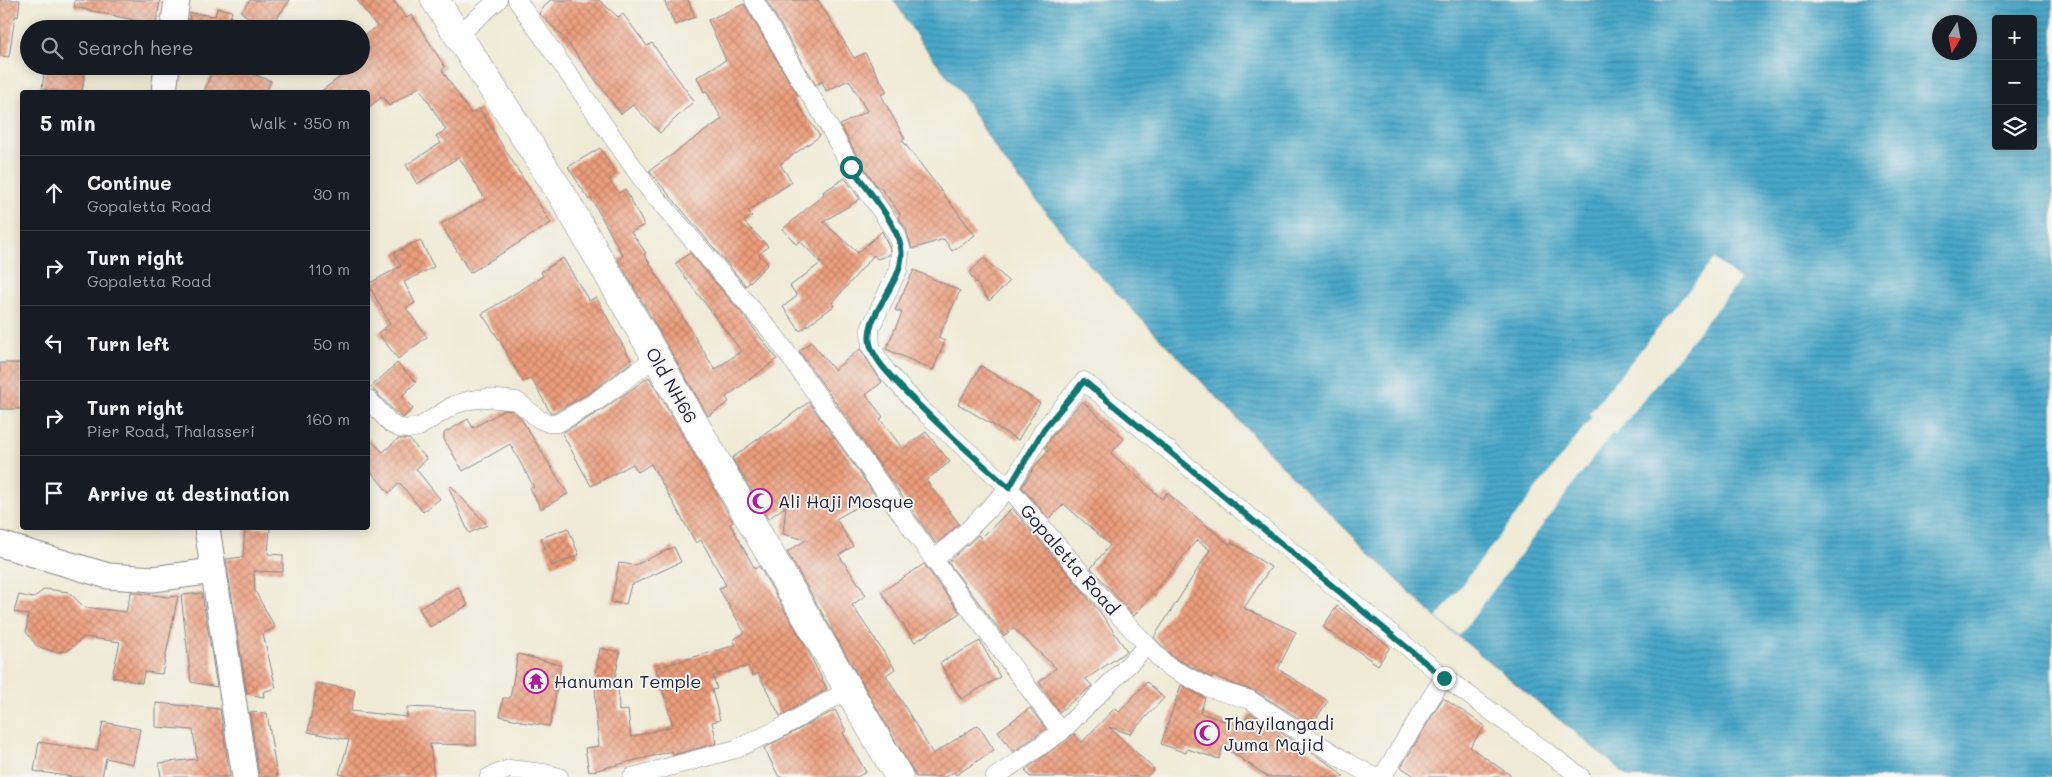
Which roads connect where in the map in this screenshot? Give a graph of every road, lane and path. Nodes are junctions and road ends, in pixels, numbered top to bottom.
1 (177, 0) edge
2 (435, 0) edge
3 (498, 0) edge
4 (517, 0) edge
5 (754, 0) edge
6 (174, 20) edge
7 (458, 35) junction
8 (166, 75) edge
9 (164, 90) edge
10 (656, 357) junction
11 (370, 401) edge
12 (1009, 488) junction
13 (207, 530) edge
14 (0, 544) edge
15 (934, 560) junction
16 (214, 571) junction
17 (1147, 646) junction
18 (1444, 678) junction
19 (848, 690) junction
20 (1062, 732) junction
21 (245, 777) edge
22 (489, 777) edge
23 (560, 777) edge
24 (632, 777) edge
25 (898, 777) edge
26 (996, 777) edge
27 (1375, 777) edge
28 (1382, 777) edge
29 (1581, 777) edge

1 - 6 street
2 - 7 main road, Old NH66
3 - 7 street
4 - 15 street
5 - 12 street, Gopaletta Road
7 - 10 main road, Old NH66
8 - 9 street
10 - 11 street
10 - 19 main road, Old NH66
12 - 15 street
12 - 17 street, Gopaletta Road
12 - 18 street
13 - 16 street
14 - 16 street
15 - 20 street
16 - 21 street
17 - 20 street
17 - 27 street, Gopaletta Road
18 - 28 street
18 - 29 street
19 - 24 street
19 - 25 main road, Old NH66
20 - 26 street
22 - 23 street

